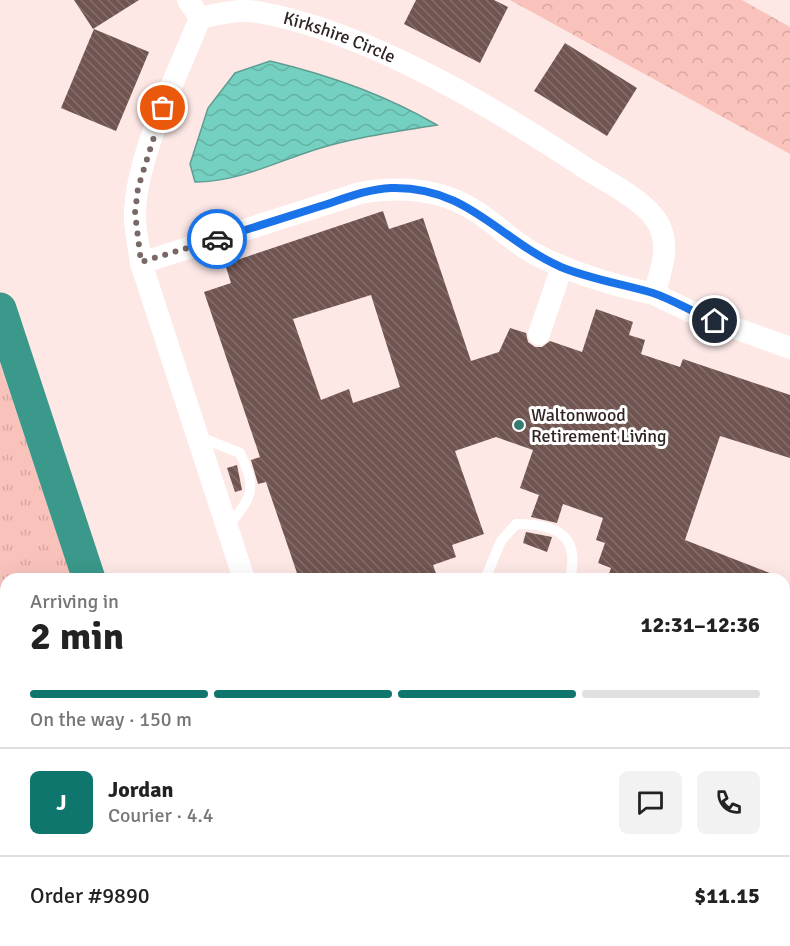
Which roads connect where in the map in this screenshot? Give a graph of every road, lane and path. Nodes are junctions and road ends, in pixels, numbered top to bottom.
1 (194, 9) edge
2 (141, 262) junction
3 (562, 267) junction
4 (654, 294) junction
5 (0, 309) edge
6 (539, 334) dead end
7 (790, 348) edge
8 (198, 436) junction
9 (228, 526) junction
10 (87, 573) edge
11 (242, 573) edge
12 (488, 573) edge
13 (571, 573) edge

1 - 2 street, Kirkshire Circle
1 - 4 street, Kirkshire Circle
2 - 3 street
2 - 8 street, Kirkshire Circle
3 - 4 street
3 - 6 street
4 - 7 street
5 - 10 highway
8 - 9 street, Kirkshire Circle
8 - 9 lane
9 - 11 street, Kirkshire Circle
12 - 13 lane

